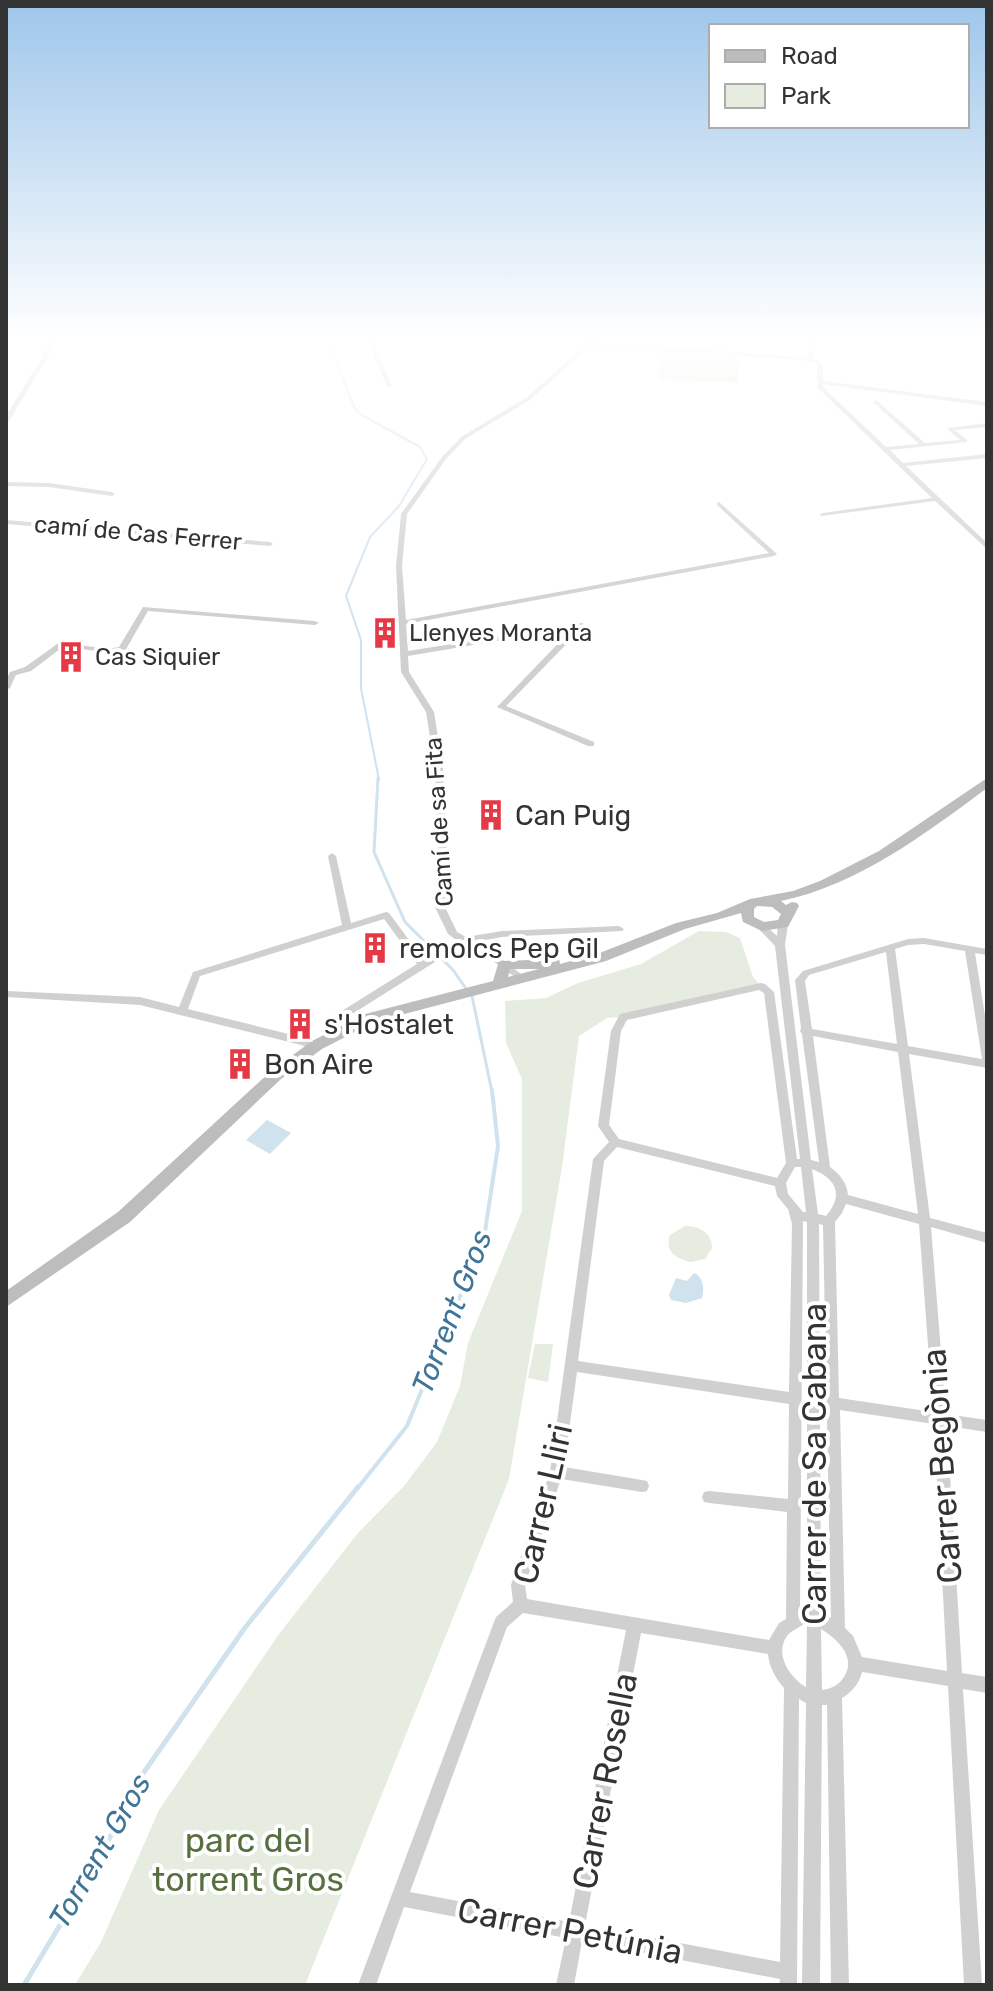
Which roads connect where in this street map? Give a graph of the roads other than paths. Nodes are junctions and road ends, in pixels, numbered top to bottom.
1 (476, 431) edge
2 (866, 431) edge
3 (908, 431) edge
4 (952, 431) edge
5 (924, 445) junction
6 (885, 449) junction
7 (987, 456) edge
8 (901, 465) junction
9 (6, 484) edge
10 (112, 494) dead end
11 (936, 499) junction
12 (719, 504) dead end
13 (823, 515) dead end
14 (6, 522) edge
15 (270, 544) dead end
16 (987, 547) edge
17 (405, 622) junction
18 (315, 623) dead end
19 (404, 654) junction
20 (6, 688) edge
21 (591, 744) dead end
22 (987, 782) edge
23 (332, 856) dead end
24 (805, 891) junction
25 (758, 901) junction
26 (721, 916) junction
27 (785, 918) junction
28 (748, 919) junction
29 (347, 927) junction
30 (762, 927) junction
31 (619, 929) dead end
32 (466, 940) junction
33 (780, 945) junction
34 (890, 948) junction
35 (969, 949) junction
36 (987, 952) edge
37 (601, 958) junction
38 (422, 964) junction
39 (504, 964) junction
40 (522, 979) junction
41 (499, 985) junction
42 (6, 994) edge
43 (182, 1012) junction
44 (333, 1022) dead end
45 (805, 1031) junction
46 (317, 1045) junction
47 (901, 1048) junction
48 (987, 1062) edge
49 (615, 1142) junction
50 (808, 1161) junction
51 (792, 1163) junction
52 (825, 1167) junction
53 (780, 1183) junction
54 (843, 1198) junction
55 (792, 1208) junction
56 (813, 1221) junction
57 (829, 1221) junction
58 (925, 1221) junction
59 (987, 1238) edge
60 (6, 1300) edge
61 (571, 1366) junction
62 (795, 1399) junction
63 (832, 1403) junction
64 (940, 1419) junction
65 (987, 1426) edge
66 (557, 1472) junction
67 (642, 1486) dead end
68 (709, 1497) dead end
69 (793, 1506) junction
70 (521, 1605) junction
71 (814, 1617) junction
72 (793, 1620) junction
73 (635, 1624) junction
74 (838, 1628) junction
75 (774, 1648) junction
76 (855, 1663) junction
77 (956, 1680) junction
78 (987, 1685) edge
79 (792, 1687) junction
80 (834, 1696) junction
81 (814, 1698) junction
82 (399, 1898) junction
83 (575, 1934) junction
84 (789, 1978) edge
85 (367, 1985) edge
86 (565, 1985) edge
87 (811, 1985) edge
88 (840, 1985) edge
89 (973, 1985) edge

1 - 17 street, Camí de sa Fita
2 - 6 street
3 - 5 street
4 - 5 street
5 - 6 street
6 - 8 street
7 - 8 street
8 - 11 street
9 - 10 street, camí de Cas Ferrer
11 - 13 street
11 - 16 street
12 - 17 street
14 - 15 street, camí de Cas Ferrer
17 - 19 street, Camí de sa Fita
18 - 20 street
19 - 21 street
19 - 32 street, Camí de sa Fita
22 - 24 street
23 - 29 street
24 - 25 street
24 - 27 street
25 - 26 street
25 - 27 street
25 - 28 street
26 - 28 street
26 - 37 street
27 - 30 street
27 - 33 street, Carrer de Sa Cabana
28 - 30 street
29 - 38 street
29 - 43 street
30 - 33 street
31 - 32 street
32 - 38 street
32 - 39 street, Camí de sa Fita
33 - 50 street, Carrer de Sa Cabana
34 - 35 street
34 - 45 street
34 - 47 street, Carrer Begònia
35 - 36 street
35 - 48 street
37 - 39 street
37 - 40 street
38 - 44 street
39 - 40 street, Camí de sa Fita
39 - 41 street
40 - 41 street
41 - 46 street
42 - 43 street
43 - 46 street
45 - 47 street
45 - 52 street
46 - 60 street
47 - 48 street
47 - 58 street, Carrer Begònia
49 - 51 street
49 - 53 street
49 - 61 street, Carrer Lliri
50 - 51 street
50 - 52 street
50 - 56 street, Carrer de Sa Cabana
51 - 53 street
52 - 54 street
53 - 55 street
54 - 57 street
54 - 58 street
55 - 56 street
55 - 62 street
56 - 57 street
56 - 71 street, Carrer de Sa Cabana
57 - 63 street
58 - 59 street
58 - 64 street, Carrer Begònia
61 - 62 street
61 - 66 street, Carrer Lliri
62 - 69 street
63 - 64 street
63 - 74 street
64 - 65 street
64 - 77 street, Carrer Begònia
66 - 67 street
66 - 70 street, Carrer Lliri
68 - 69 street
69 - 72 street
70 - 73 street
70 - 82 street, Carrer Lliri
71 - 72 street
71 - 74 street
71 - 81 street, Carrer de Sa Cabana
72 - 75 street
73 - 75 street
73 - 83 street, Carrer Rosella
74 - 76 street
75 - 79 street
76 - 77 street
76 - 80 street
77 - 78 street
77 - 89 street, Carrer Begònia
79 - 81 street
79 - 84 street
80 - 81 street
80 - 88 street
81 - 87 street, Carrer de Sa Cabana
82 - 83 street, Carrer Petúnia
82 - 85 street, Carrer Lliri
83 - 84 street, Carrer Petúnia
83 - 86 street, Carrer Rosella

